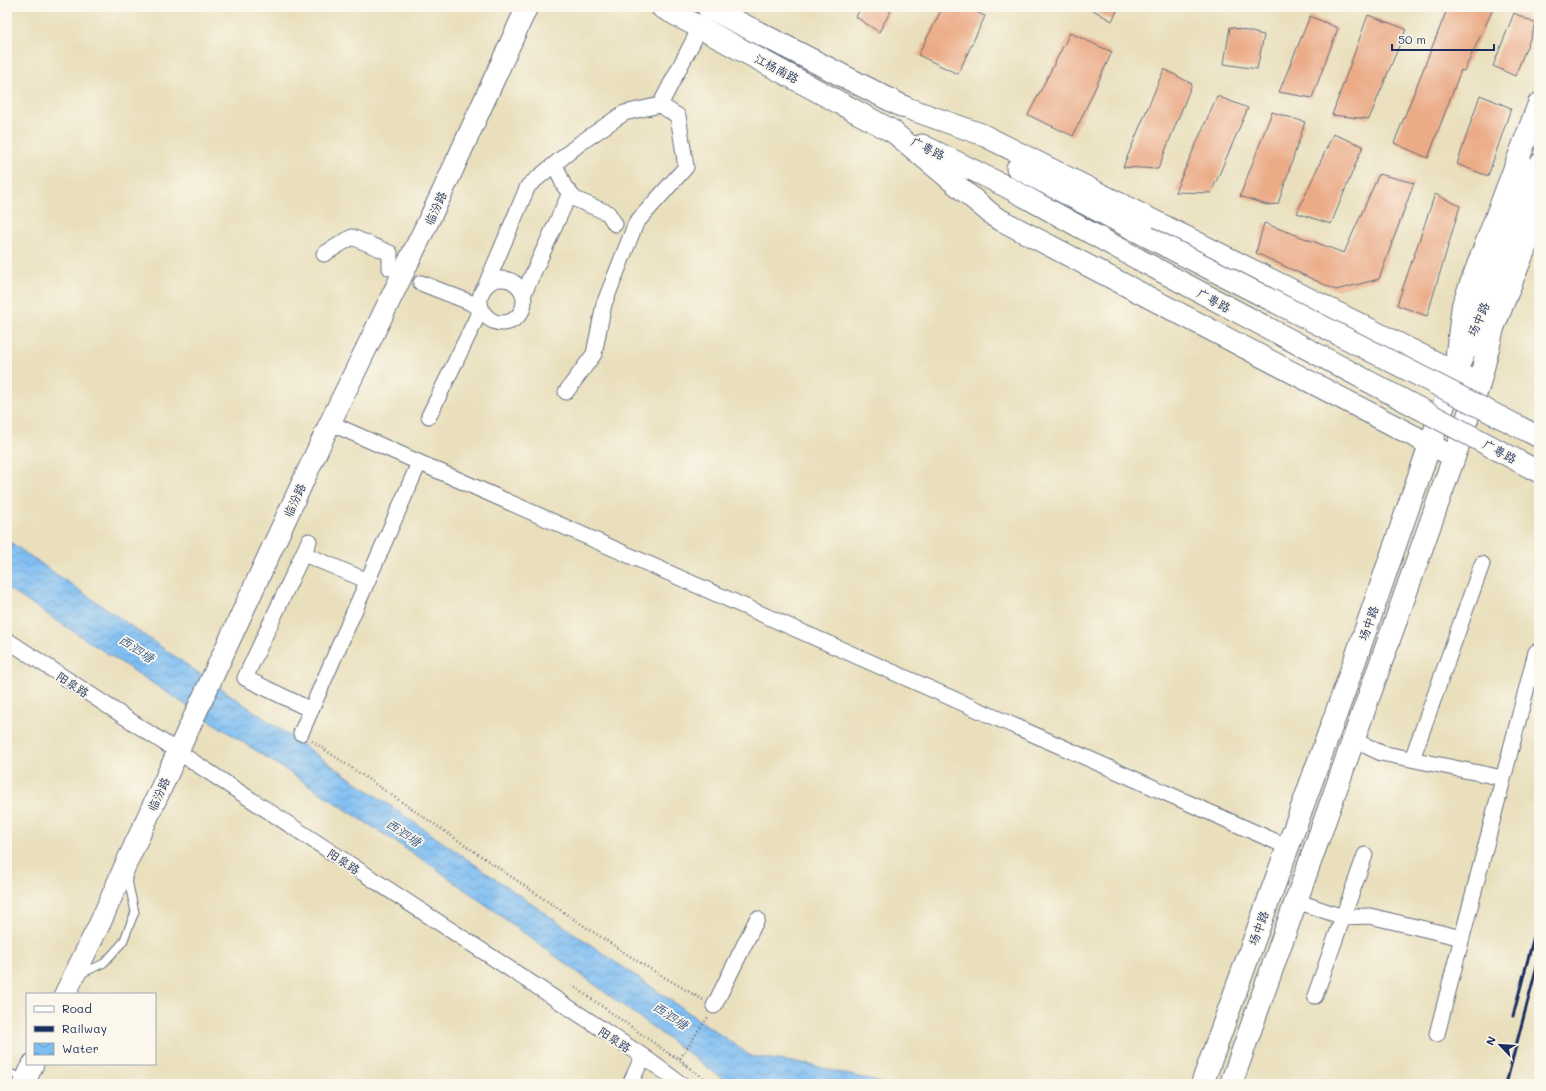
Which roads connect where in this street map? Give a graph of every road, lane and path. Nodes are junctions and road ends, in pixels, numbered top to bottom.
1 (527, 7) edge
2 (662, 7) edge
3 (708, 7) edge
4 (700, 28) junction
5 (660, 104) junction
6 (1539, 104) edge
7 (904, 107) junction
8 (892, 131) junction
9 (555, 164) junction
10 (1539, 165) edge
11 (570, 193) junction
12 (1539, 213) edge
13 (615, 224) dead end
14 (1539, 248) edge
15 (324, 254) dead end
16 (390, 268) dead end
17 (422, 283) dead end
18 (485, 287) junction
19 (523, 295) junction
20 (481, 309) junction
21 (1455, 373) junction
22 (1479, 384) junction
23 (566, 392) dead end
24 (429, 416) dead end
25 (330, 423) junction
26 (1539, 437) edge
27 (1430, 445) junction
28 (1454, 457) junction
29 (419, 463) junction
30 (1539, 472) edge
31 (1482, 564) dead end
32 (368, 581) junction
33 (7, 640) edge
34 (1536, 652) dead end
35 (312, 710) junction
36 (301, 733) joint
37 (1354, 740) junction
38 (180, 747) junction
39 (1412, 759) junction
40 (1503, 778) junction
41 (1288, 847) junction
42 (1365, 855) dead end
43 (125, 866) junction
44 (1296, 901) junction
45 (1343, 917) junction
46 (757, 919) dead end
47 (1462, 938) junction
48 (572, 985) dead end
49 (69, 986) edge
50 (1315, 996) dead end
51 (712, 1011) junction
52 (1437, 1034) dead end
53 (666, 1053) junction
54 (643, 1056) junction
55 (680, 1058) junction
56 (689, 1069) junction
57 (630, 1084) edge
58 (681, 1084) edge
59 (712, 1084) edge
60 (1202, 1084) edge
61 (1231, 1084) edge

1 - 25 main road, 临汾路
2 - 4 main road, 江杨南路
3 - 7 main road, 江杨南路
4 - 5 street
4 - 8 main road, 江杨南路
5 - 9 street
5 - 23 street
6 - 21 main road
7 - 21 main road
7 - 26 main road, 广粤路, bridge
8 - 27 main road, 广粤路
8 - 30 main road, 广粤路, bridge
9 - 11 street
9 - 18 street
10 - 21 main road, 场中路
11 - 13 street
11 - 19 street
12 - 22 main road, 场中路
14 - 22 main road, 场中路
15 - 16 street
17 - 20 street
18 - 19 street
18 - 20 street
19 - 20 street
20 - 24 street
21 - 22 main road
21 - 27 main road, 场中路
22 - 28 main road, 场中路
25 - 29 street
25 - 38 main road, 临汾路
27 - 28 main road, 广粤路
27 - 41 main road, 场中路
28 - 37 main road, 场中路
29 - 32 street
29 - 41 street
31 - 39 street
32 - 35 street
32 - 35 street
33 - 38 street, 阳泉路
34 - 40 street
35 - 36 street
36 - 51 path
37 - 39 street
37 - 44 main road, 场中路
38 - 43 main road, 临汾路
38 - 54 street, 阳泉路
39 - 40 street
40 - 47 street
41 - 60 main road, 场中路
42 - 45 street
43 - 49 main road, 临汾路
43 - 49 lane
44 - 45 street
44 - 61 main road, 场中路
45 - 47 street
45 - 50 street
46 - 51 street
47 - 52 street
48 - 53 path
51 - 55 path
53 - 55 path
53 - 56 path
54 - 57 street
54 - 58 street, 阳泉路
55 - 56 path
56 - 59 path

